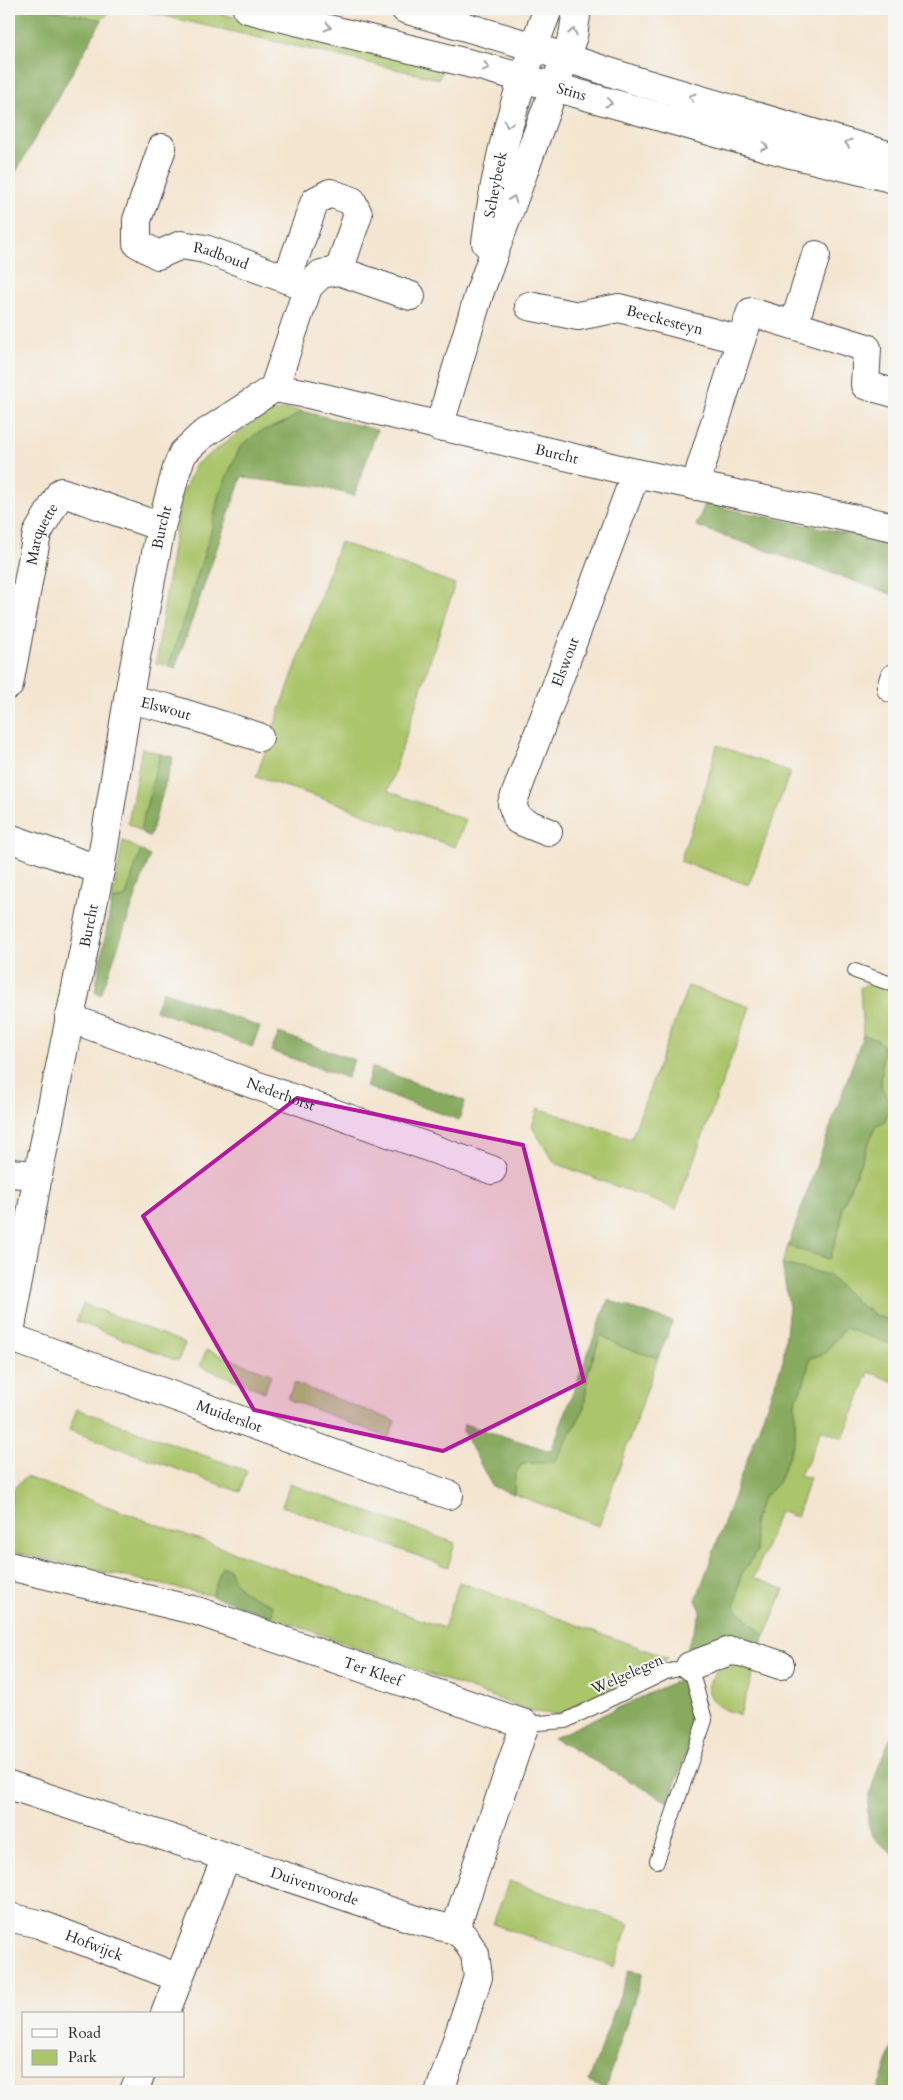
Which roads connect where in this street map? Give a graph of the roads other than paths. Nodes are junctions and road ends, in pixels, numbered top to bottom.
1 (247, 9) edge
2 (405, 9) edge
3 (548, 9) edge
4 (577, 9) edge
5 (534, 47) junction
6 (565, 58) junction
7 (522, 77) junction
8 (555, 87) junction
9 (162, 148) dead end
10 (894, 157) edge
11 (894, 179) edge
12 (816, 255) dead end
13 (339, 271) junction
14 (298, 283) junction
15 (479, 294) junction
16 (411, 296) dead end
17 (528, 306) dead end
18 (794, 324) junction
19 (741, 340) junction
20 (274, 388) junction
21 (894, 393) edge
22 (439, 427) junction
23 (636, 473) junction
24 (695, 486) junction
25 (162, 527) junction
26 (894, 527) edge
27 (9, 685) edge
28 (128, 699) junction
29 (259, 737) dead end
30 (548, 832) dead end
31 (9, 838) edge
32 (100, 870) junction
33 (855, 971) dead end
34 (894, 985) edge
35 (69, 1018) junction
36 (492, 1170) dead end
37 (9, 1173) edge
38 (38, 1175) junction
39 (9, 1337) edge
40 (449, 1495) dead end
41 (9, 1566) edge
42 (780, 1665) dead end
43 (690, 1666) junction
44 (525, 1724) junction
45 (9, 1785) edge
46 (226, 1857) junction
47 (656, 1861) dead end
48 (9, 1917) edge
49 (455, 1930) junction
50 (179, 1978) junction
51 (166, 2012) edge
52 (139, 2078) edge
53 (134, 2091) edge
54 (440, 2091) edge

1 -> 7 street, Stins
2 - 5 street, Stins
3 - 5 street, Scheybeek
6 -> 4 street, Scheybeek
5 - 6 street, Stins
5 - 7 street, Scheybeek
6 - 8 street, Scheybeek
10 -> 6 street, Stins
7 - 8 street, Stins
7 -> 15 street, Scheybeek
8 -> 11 street, Stins
15 -> 8 street, Scheybeek
9 - 14 street, Radboud
12 - 18 street
13 - 14 street
13 - 14 street
13 - 16 street
14 - 20 street
15 - 22 street, Scheybeek
17 - 19 street, Beeckesteyn
18 - 19 street
18 - 21 street
19 - 24 street
20 - 22 street, Burcht
20 - 25 street, Burcht
22 - 23 street, Burcht
23 - 24 street, Burcht
23 - 30 street, Elswout
24 - 26 street, Burcht
25 - 27 street, Marquette
25 - 28 street, Burcht
28 - 29 street, Elswout
28 - 32 street, Burcht
31 - 32 street
32 - 35 street, Burcht
33 - 34 lane
35 - 36 street, Nederhorst
35 - 38 street, Burcht
37 - 38 street
38 - 39 street, Burcht
39 - 40 street, Muiderslot
41 - 44 street, Ter Kleef
42 - 43 street
43 - 44 lane, Welgelegen
43 - 47 lane
44 - 49 street
45 - 46 street, Duivenvoorde
46 - 49 street, Duivenvoorde
46 - 50 street
48 - 50 street, Hofwijck
49 - 54 street
50 - 51 street
52 - 53 street

